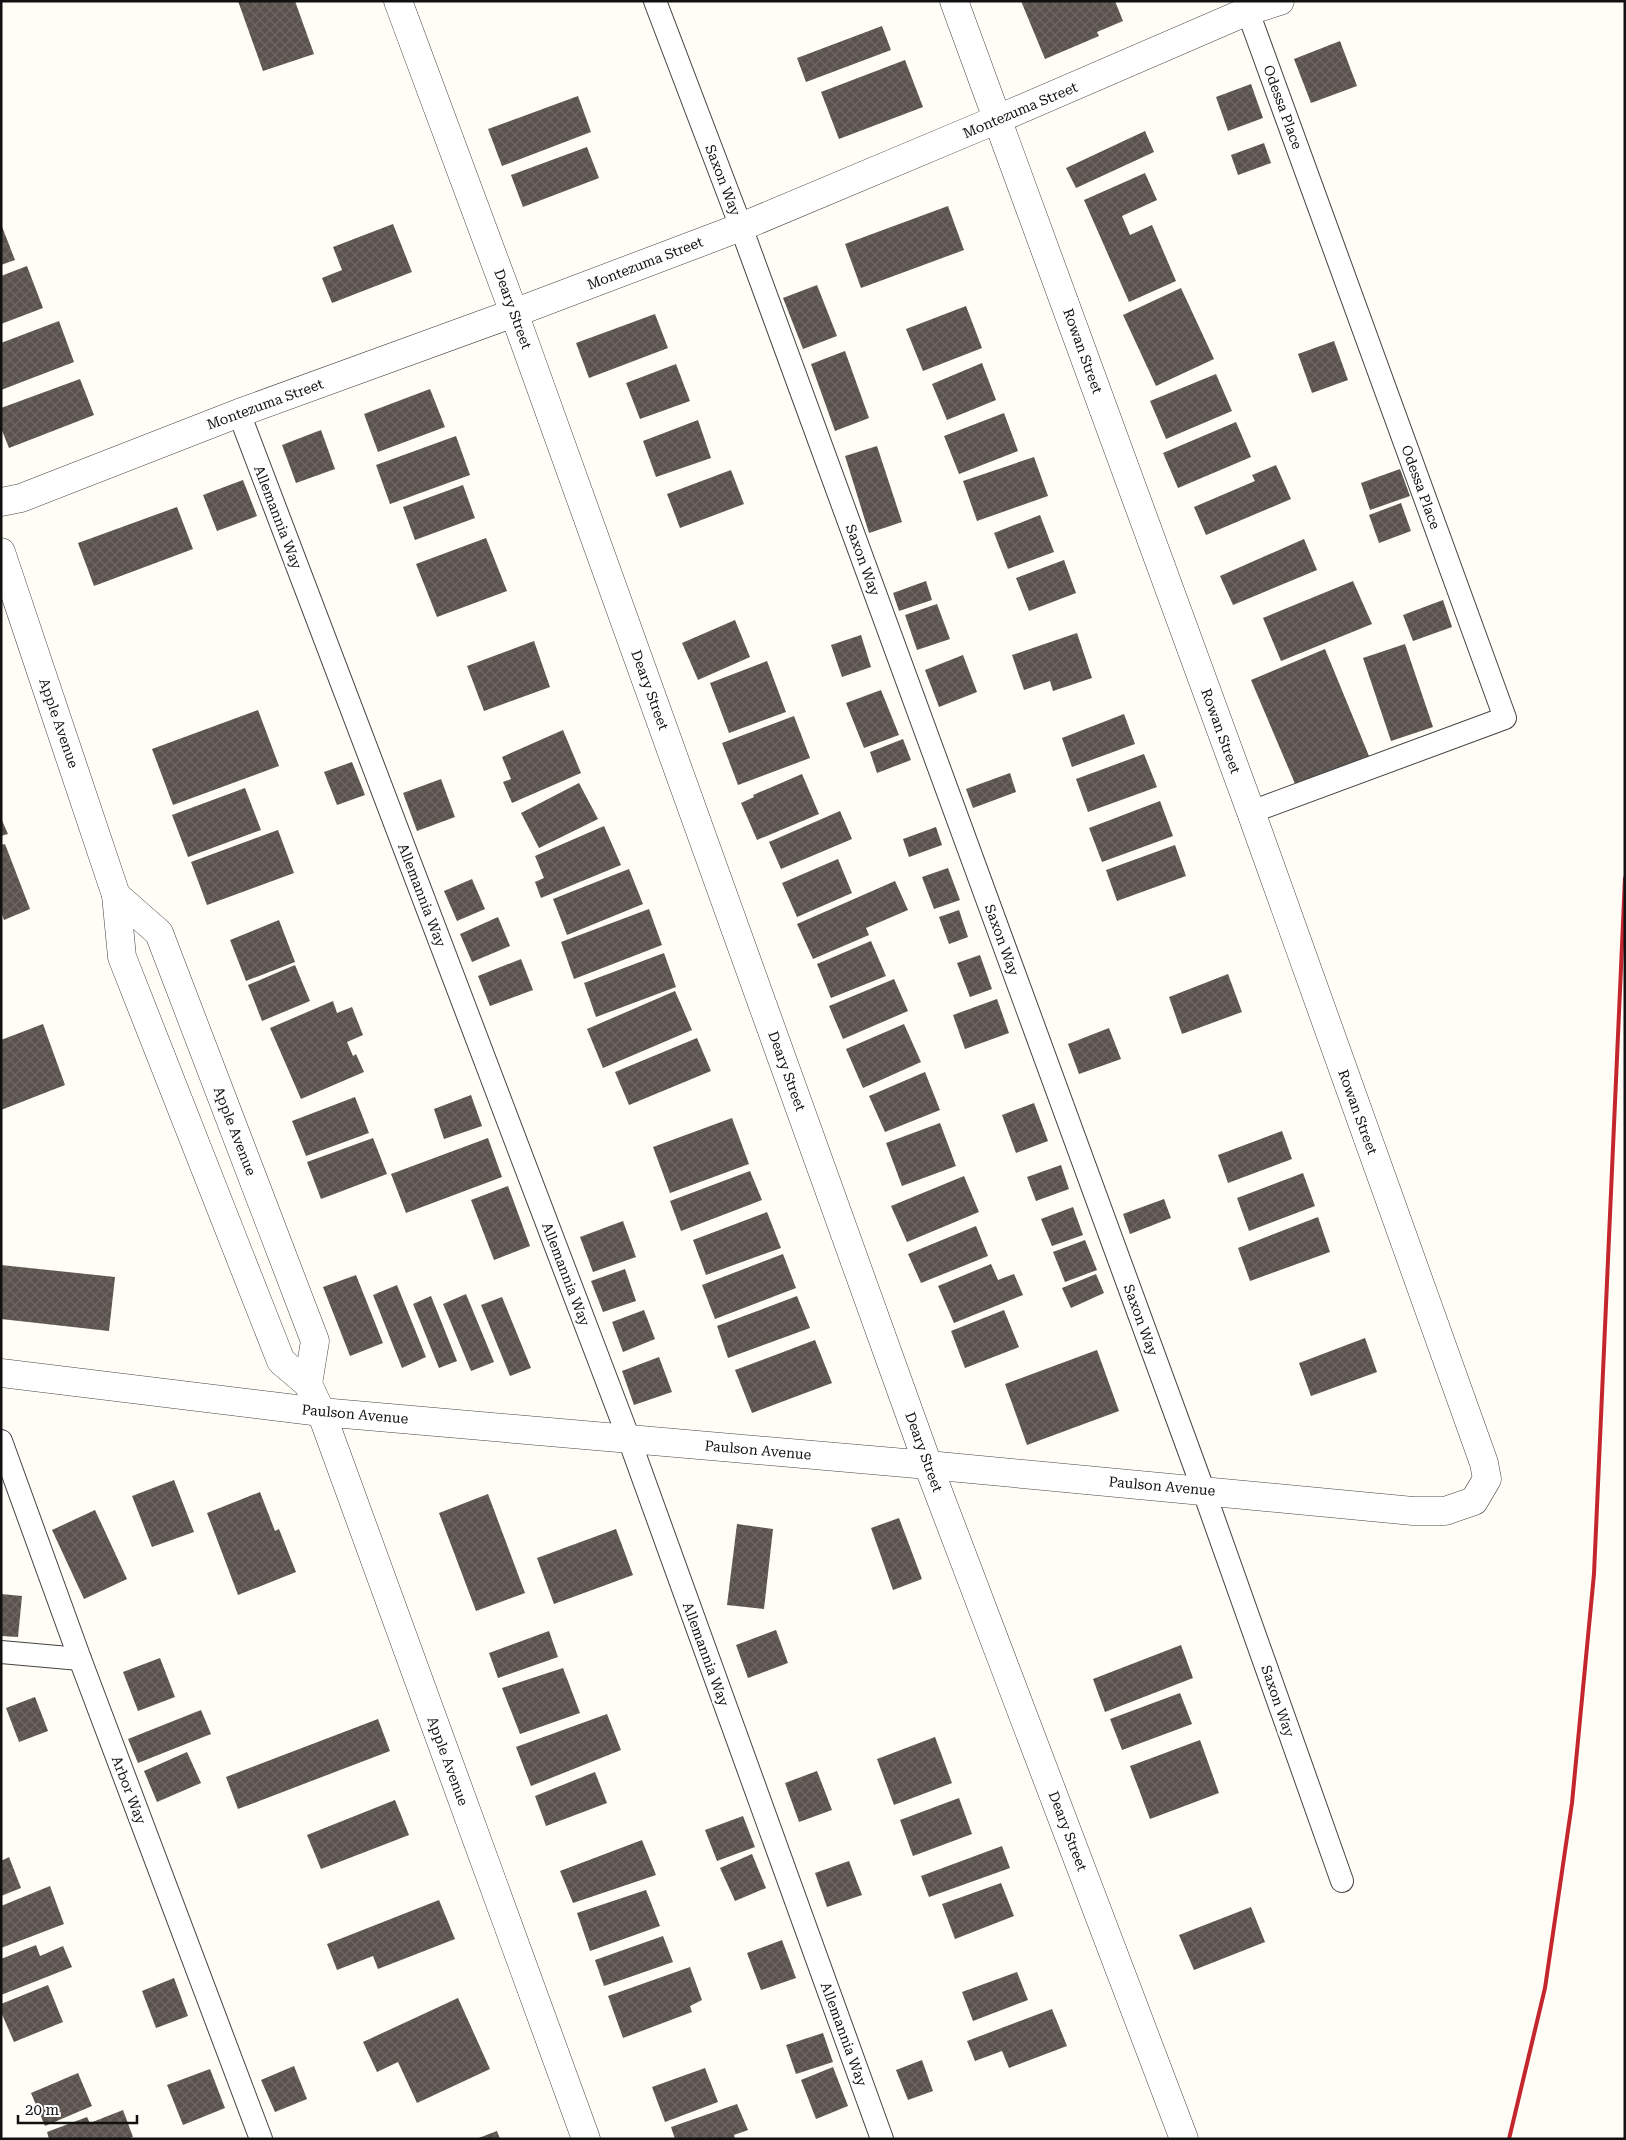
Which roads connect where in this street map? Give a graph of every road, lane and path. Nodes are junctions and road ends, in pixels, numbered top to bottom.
1 (398, 1) edge
2 (655, 1) edge
3 (954, 1) edge
4 (1280, 1) edge
5 (1246, 6) edge
6 (998, 119) junction
7 (741, 227) junction
8 (514, 313) junction
9 (239, 413) junction
10 (1, 502) edge
11 (1, 552) edge
12 (1251, 812) junction
13 (116, 895) junction
14 (1, 1373) edge
15 (308, 1384) junction
16 (321, 1412) junction
17 (629, 1439) junction
18 (1, 1441) edge
19 (1484, 1463) joint
20 (928, 1465) junction
21 (1203, 1489) junction
22 (1, 1652) edge
23 (80, 1658) junction
24 (1342, 1882) dead end
25 (261, 2139) edge
26 (586, 2139) edge
27 (882, 2139) edge
28 (1184, 2139) edge

1 - 8 street, Deary Street
2 - 7 lane, Saxon Way
3 - 6 street, Rowan Street
4 - 5 street, Montezuma Street
5 - 6 street, Montezuma Street
5 - 12 lane, Odessa Place
6 - 7 street, Montezuma Street
6 - 12 street, Rowan Street
7 - 8 street, Montezuma Street
7 - 21 lane, Saxon Way
8 - 9 street, Montezuma Street
8 - 20 street, Deary Street
9 - 10 street, Montezuma Street
9 - 17 lane, Allemannia Way
11 - 13 street, Apple Avenue
12 - 19 street, Rowan Street
13 - 15 street, Apple Avenue
13 - 15 street, Apple Avenue
14 - 16 street, Paulson Avenue
15 - 16 street, Apple Avenue
16 - 17 street, Paulson Avenue
16 - 26 street, Apple Avenue
17 - 20 street, Paulson Avenue
17 - 27 lane, Allemannia Way
18 - 23 lane, Arbor Way
19 - 21 street, Paulson Avenue
20 - 21 street, Paulson Avenue
20 - 28 street, Deary Street
21 - 24 lane, Saxon Way
22 - 23 lane
23 - 25 lane, Arbor Way

